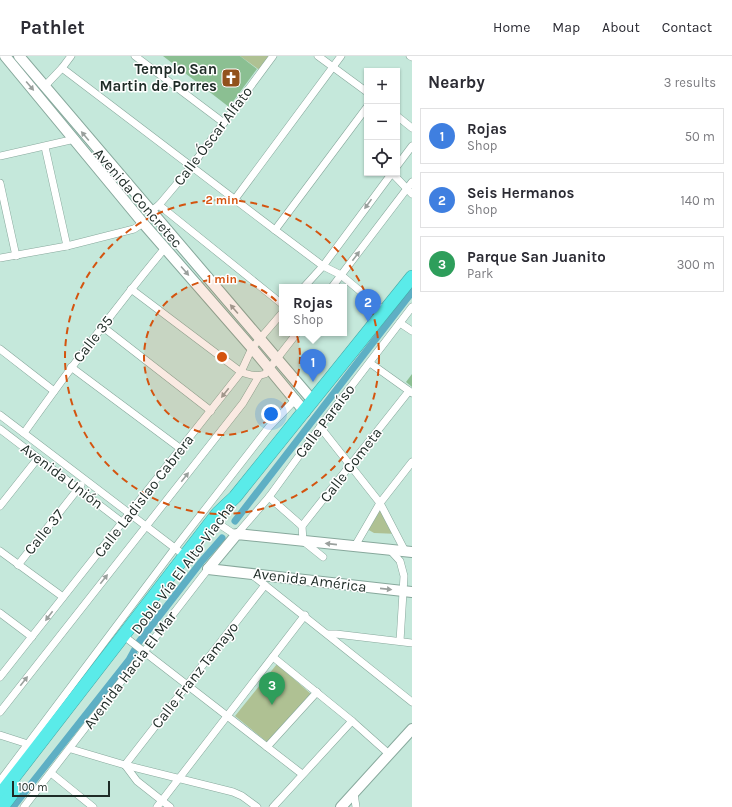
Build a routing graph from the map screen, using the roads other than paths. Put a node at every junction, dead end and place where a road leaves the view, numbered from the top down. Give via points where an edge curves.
1 (5, 56) edge
2 (19, 56) edge
3 (71, 56) edge
4 (136, 56) edge
5 (273, 56) edge
6 (318, 56) edge
7 (341, 56) edge
8 (62, 68) junction
9 (332, 68) junction
10 (44, 87) junction
11 (364, 90) edge
12 (364, 111) edge
13 (400, 118) edge
14 (224, 123) junction
15 (412, 128) edge
16 (75, 139) junction
17 (412, 146) edge
18 (45, 147) junction
19 (0, 156) edge
20 (400, 162) edge
21 (191, 167) junction
22 (390, 176) edge
23 (395, 176) edge
24 (412, 182) edge
25 (0, 183) edge
26 (409, 192) edge
27 (235, 199) junction
28 (159, 205) junction
29 (150, 212) junction
30 (143, 223) junction
31 (275, 230) junction
32 (67, 246) junction
33 (165, 248) junction
34 (16, 256) junction
35 (0, 258) edge
36 (323, 266) junction
37 (341, 275) junction
38 (412, 277) edge
39 (307, 284) edge
40 (334, 284) edge
41 (131, 289) junction
42 (279, 302) edge
43 (412, 307) edge
44 (385, 312) junction
45 (279, 316) edge
46 (400, 323) junction
47 (103, 327) junction
48 (412, 332) edge
49 (295, 336) edge
50 (260, 338) junction
51 (252, 348) junction
52 (0, 349) edge
53 (277, 360) junction
54 (370, 363) junction
55 (71, 367) junction
56 (270, 369) junction
57 (241, 372) junction
58 (258, 376) junction
59 (54, 391) junction
60 (411, 392) edge
61 (296, 399) junction
62 (309, 406) junction
63 (211, 411) junction
64 (0, 415) edge
65 (320, 427) junction
66 (0, 430) edge
67 (24, 433) junction
68 (181, 449) junction
69 (38, 458) junction
70 (412, 462) edge
71 (351, 466) junction
72 (86, 480) junction
73 (78, 489) junction
74 (235, 497) junction
75 (269, 497) junction
76 (380, 503) junction
77 (0, 506) edge
78 (131, 514) junction
79 (123, 523) junction
80 (146, 526) junction
81 (302, 526) junction
82 (228, 530) junction
83 (303, 541) junction
84 (355, 546) junction
85 (390, 550) junction
86 (0, 551) edge
87 (180, 551) junction
88 (409, 551) edge
89 (323, 557) dead end
90 (18, 565) junction
91 (208, 569) junction
92 (249, 572) junction
93 (265, 585) junction
94 (407, 591) edge
95 (63, 597) junction
96 (0, 613) edge
97 (304, 615) junction
98 (328, 634) junction
99 (32, 637) junction
100 (400, 641) junction
101 (131, 642) junction
102 (412, 643) edge
103 (142, 650) junction
104 (273, 658) junction
105 (0, 676) edge
106 (187, 686) junction
107 (317, 692) junction
108 (412, 702) edge
109 (0, 712) edge
110 (227, 716) junction
111 (352, 721) junction
112 (412, 729) edge
113 (0, 735) edge
114 (33, 745) junction
115 (267, 747) junction
116 (71, 749) junction
117 (389, 754) junction
118 (125, 765) junction
119 (51, 773) junction
120 (302, 774) junction
121 (178, 778) junction
122 (0, 781) edge
123 (354, 793) junction
124 (0, 795) edge
125 (162, 800) junction
126 (2, 807) edge
127 (24, 807) edge
128 (93, 807) edge
129 (156, 807) edge
130 (170, 807) edge
131 (257, 807) edge
132 (273, 807) edge
133 (341, 807) edge
134 (356, 807) edge

1 -> 16 street
2 - 10 street, Avenida Concretec
3 - 8 street
4 - 14 street
5 - 14 street, Calle Óscar Alfato
6 - 9 street
7 - 9 street
8 - 10 street
8 - 21 street
9 - 11 street
9 - 27 street
29 -> 10 street, Avenida Concretec
12 - 31 street
13 - 15 street
14 - 21 street, Calle Óscar Alfato
16 - 18 street
16 - 30 street
17 - 20 street
18 - 19 street
18 - 32 street
21 - 27 street
21 - 28 street, Calle Óscar Alfato
22 -> 36 street
23 - 26 street
24 - 26 street
25 - 34 street
37 -> 26 street
27 - 31 street
28 - 29 street, Calle Óscar Alfato
28 - 42 street
50 -> 29 street, Avenida Concretec
30 - 32 street via 134,230
30 - 33 street
31 - 36 street
32 - 34 street
33 - 41 street, Calle 35
33 -> 51 street
34 - 35 street
36 - 37 street
36 - 39 street
37 - 40 street
37 - 44 street
38 - 44 highway
41 - 47 street, Calle 35
41 - 57 street
43 - 46 street, Calle Paraíso
44 - 62 highway
45 - 50 street, Calle Ladislao Cabrera
46 - 48 street
46 - 54 street, Calle Paraíso
47 - 55 street, Calle 35
47 - 63 street
49 - 53 street
50 - 51 street, Calle Ladislao Cabrera
50 - 53 street, Avenida Concretec
51 - 56 street
51 - 57 street, Calle Ladislao Cabrera
52 - 59 street
53 - 56 street
53 - 62 street, Avenida Concretec
54 - 60 street
54 - 65 street, Calle Paraíso
55 - 59 street, Calle 35
55 - 68 street
56 - 58 street
56 - 61 street
57 - 58 street
57 -> 63 street, Calle Ladislao Cabrera
80 -> 58 street via 243,403
59 - 67 street, Calle 35
60 - 71 street, Calle Cometa
61 - 62 street
61 - 87 street via 269,427
62 - 74 highway
63 - 68 street, Calle Ladislao Cabrera
64 - 67 street
65 - 71 street
65 - 75 street, Calle Paraíso
66 - 69 street, Avenida Unión
67 - 72 street
68 - 78 street, Calle Ladislao Cabrera
69 - 73 street, Avenida Unión
69 - 77 street
70 - 76 street
71 - 76 street
71 - 81 street, Calle Cometa
72 - 73 street, Calle 37
72 - 78 street
73 - 79 street, Avenida Unión
73 - 90 street, Calle 37
74 - 82 highway, Doble Vía El Alto-Viacha
74 - 87 highway, Doble Vía El Alto-Viacha
75 - 81 street
75 - 82 street, Calle Paraíso
76 - 84 street
76 - 88 street
78 - 79 street, Calle Ladislao Cabrera
78 - 80 street
79 - 95 street, Calle Ladislao Cabrera
80 - 87 street
109 -> 80 street
81 - 83 street
82 - 83 street
82 - 91 street, Avenida Hacia El Mar
82 - 101 highway, Doble Vía El Alto-Viacha
84 -> 83 street
83 - 89 street
84 - 85 street
85 - 88 street
85 - 94 street via 400,561
86 - 90 street
87 - 114 highway, Doble Vía El Alto-Viacha
90 - 95 street
91 - 92 street, Avenida América
91 - 103 street, Avenida Hacia El Mar
92 - 93 street
92 -> 94 street, Avenida América via 280,578
93 - 97 street
93 - 106 street, Calle Franz Tamayo
94 - 100 street
95 -> 99 street, Calle Ladislao Cabrera
96 - 99 street
97 - 98 street
97 - 104 street
98 - 100 street
98 - 108 street
99 - 105 street, Calle Ladislao Cabrera
100 - 102 street
101 - 103 street
101 - 126 highway, Doble Vía El Alto-Viacha
103 - 106 street
103 - 116 street, Avenida Hacia El Mar
104 - 107 street
104 - 110 street
106 - 110 street
106 - 118 street, Calle Franz Tamayo
107 - 111 street
107 - 115 street
110 - 115 street
110 - 121 street
111 - 117 street
111 - 120 street
112 - 117 street
113 - 114 street
114 - 122 street
114 - 124 highway, Doble Vía El Alto-Viacha
115 - 120 street
116 - 118 street
116 - 119 street, Avenida Hacia El Mar
117 - 123 street
118 - 121 street
118 - 125 street via 137,781
119 - 127 street, Avenida Hacia El Mar
119 - 128 street
120 - 132 street
121 - 125 street
121 - 131 street via 233,792
123 - 133 street
123 - 134 street
125 - 129 street
125 - 130 street

